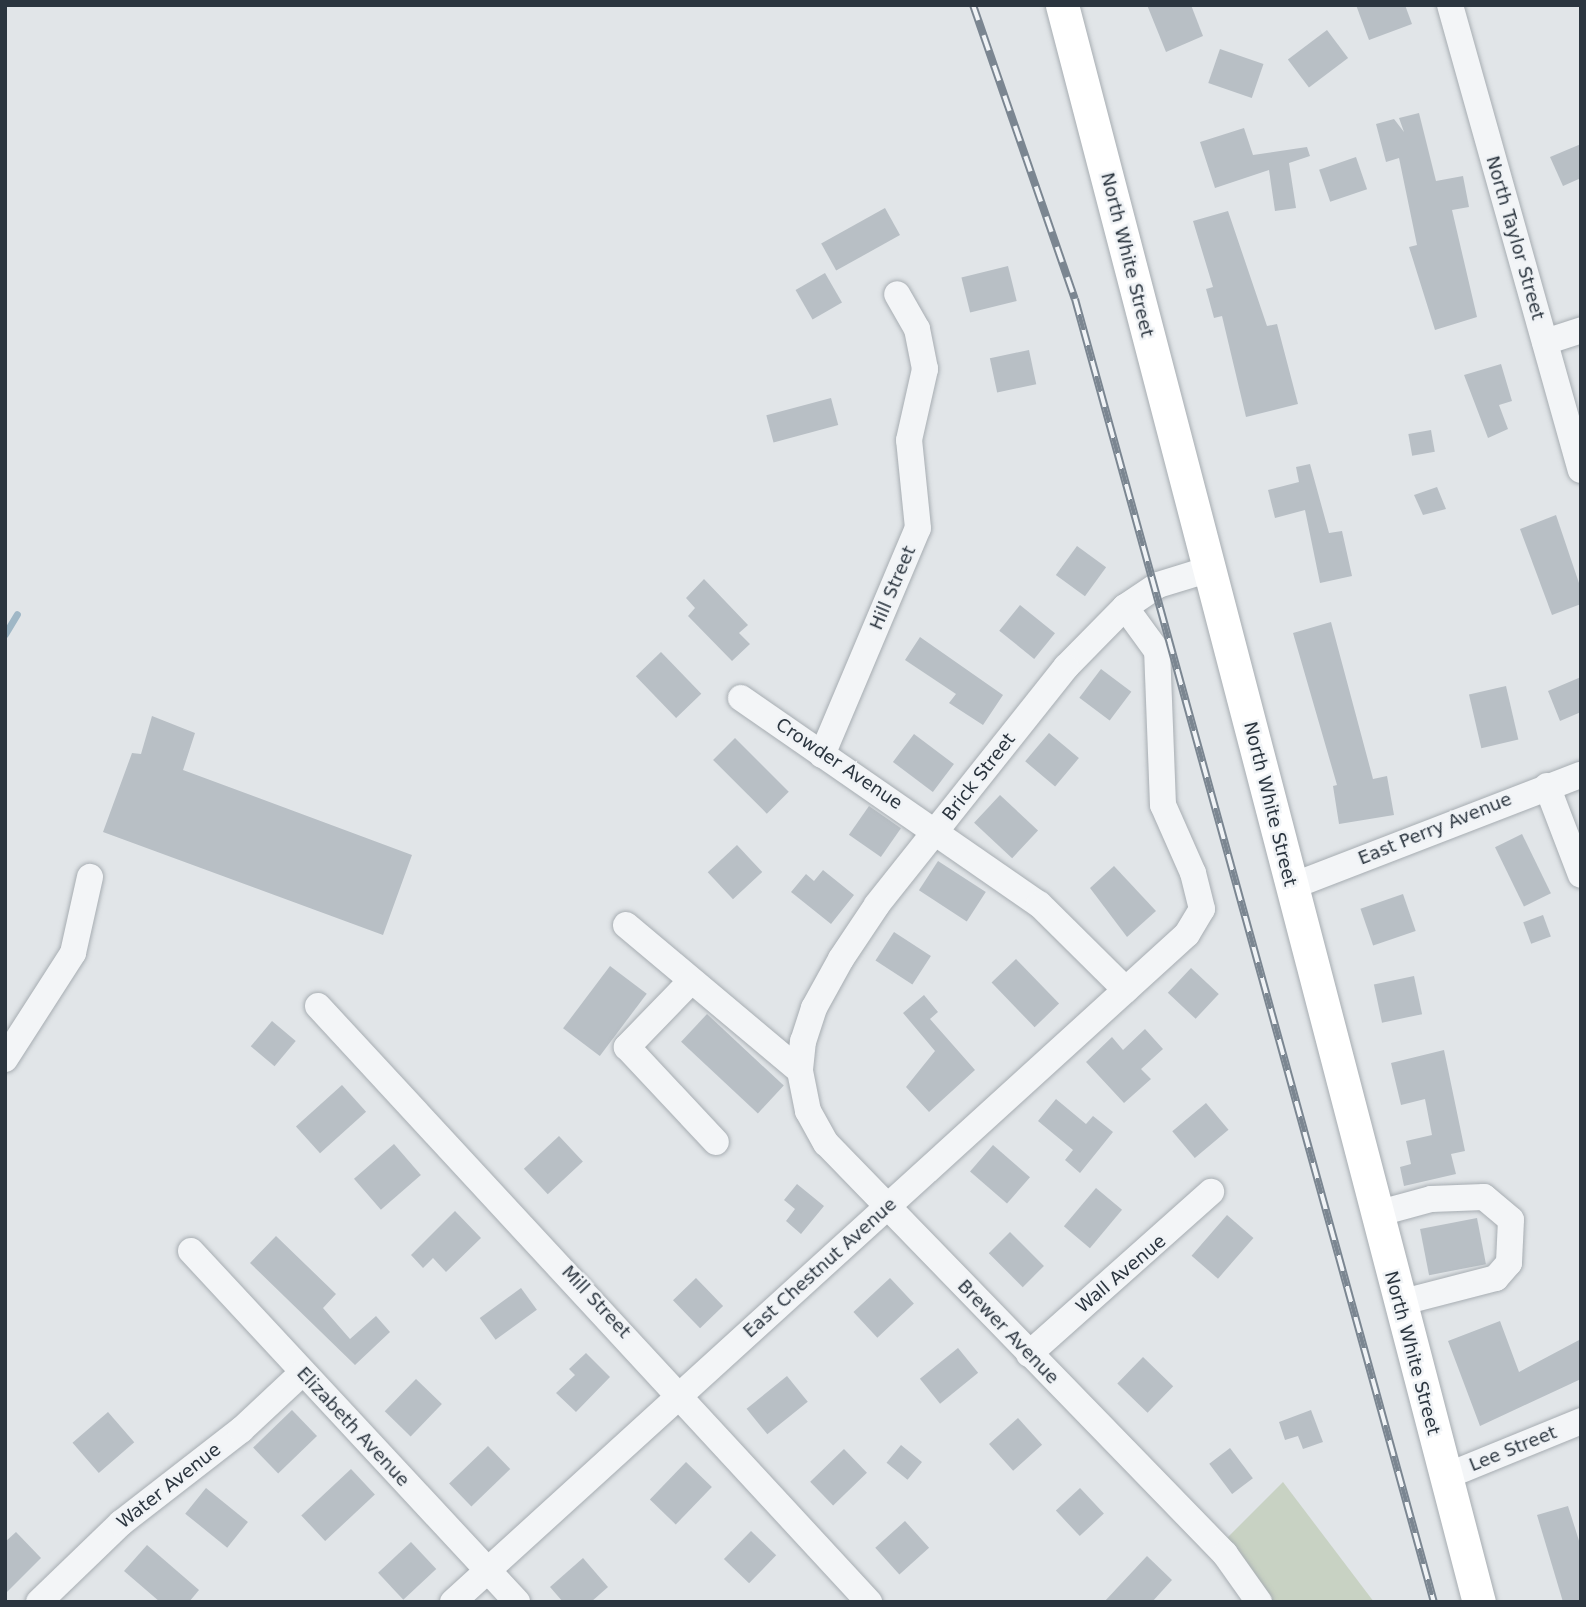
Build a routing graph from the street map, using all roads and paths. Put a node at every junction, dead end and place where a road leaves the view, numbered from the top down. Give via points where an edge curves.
1 (1062, 5) edge
2 (1450, 5) edge
3 (897, 295) dead end
4 (1581, 330) edge
5 (1545, 342) junction
6 (1581, 470) edge
7 (1210, 569) junction
8 (1125, 607) junction
9 (741, 698) dead end
10 (822, 755) junction
11 (1581, 775) edge
12 (1546, 786) junction
13 (938, 830) junction
14 (1581, 875) edge
15 (90, 877) dead end
16 (1290, 887) junction
17 (626, 925) dead end
18 (690, 982) junction
19 (1126, 990) junction
20 (318, 1006) dead end
21 (803, 1041) joint
22 (5, 1059) edge
23 (800, 1071) junction
24 (716, 1142) dead end
25 (1211, 1192) dead end
26 (887, 1207) junction
27 (1376, 1214) junction
28 (191, 1251) dead end
29 (1399, 1303) junction
30 (1029, 1354) junction
31 (302, 1373) junction
32 (680, 1396) junction
33 (1581, 1421) edge
34 (1444, 1477) junction
35 (488, 1570) junction
36 (39, 1602) edge
37 (453, 1602) edge
38 (517, 1602) edge
39 (869, 1602) edge
40 (1259, 1602) edge
41 (1479, 1602) edge

1 - 7 main road, North White Street
2 - 5 street, North Taylor Street
3 - 10 street, Hill Street via 917,329 925,369 909,440 918,528
4 - 5 street
5 - 6 street, North Taylor Street
7 - 8 street, Brick Street via 1158,585
7 - 16 main road, North White Street
8 - 13 street, Brick Street via 1066,667
8 - 19 street, East Chestnut Avenue via 1157,651 1163,805 1193,873 1202,909 1186,934
9 - 10 street, Crowder Avenue
10 - 13 street, Crowder Avenue
11 - 12 street, East Perry Avenue
12 - 14 street
12 - 16 street, East Perry Avenue
13 - 19 street, Crowder Avenue via 1038,904
13 - 21 street, Brick Street via 841,960
15 - 22 street via 73,953
16 - 27 main road, North White Street
17 - 18 street
18 - 23 street
18 - 24 street via 627,1046
19 - 26 street, East Chestnut Avenue
20 - 32 street, Mill Street
21 - 23 street, Brewer Avenue
23 - 26 street, Brewer Avenue via 808,1111 826,1143
25 - 30 street, Wall Avenue
26 - 30 street, Brewer Avenue
26 - 32 street, East Chestnut Avenue
27 - 29 main road, North White Street
27 - 29 street via 1431,1199 1485,1197 1511,1220 1509,1263 1496,1278
28 - 31 street, Elizabeth Avenue
29 - 34 main road, North White Street
30 - 40 street, Brewer Avenue via 1224,1554
31 - 35 street, Elizabeth Avenue
31 - 36 street, Water Avenue via 241,1430 121,1523
32 - 35 street, East Chestnut Avenue
32 - 39 street, Mill Street
33 - 34 street, Lee Street
34 - 41 main road, North White Street
35 - 37 street, East Chestnut Avenue
35 - 38 street, Elizabeth Avenue

